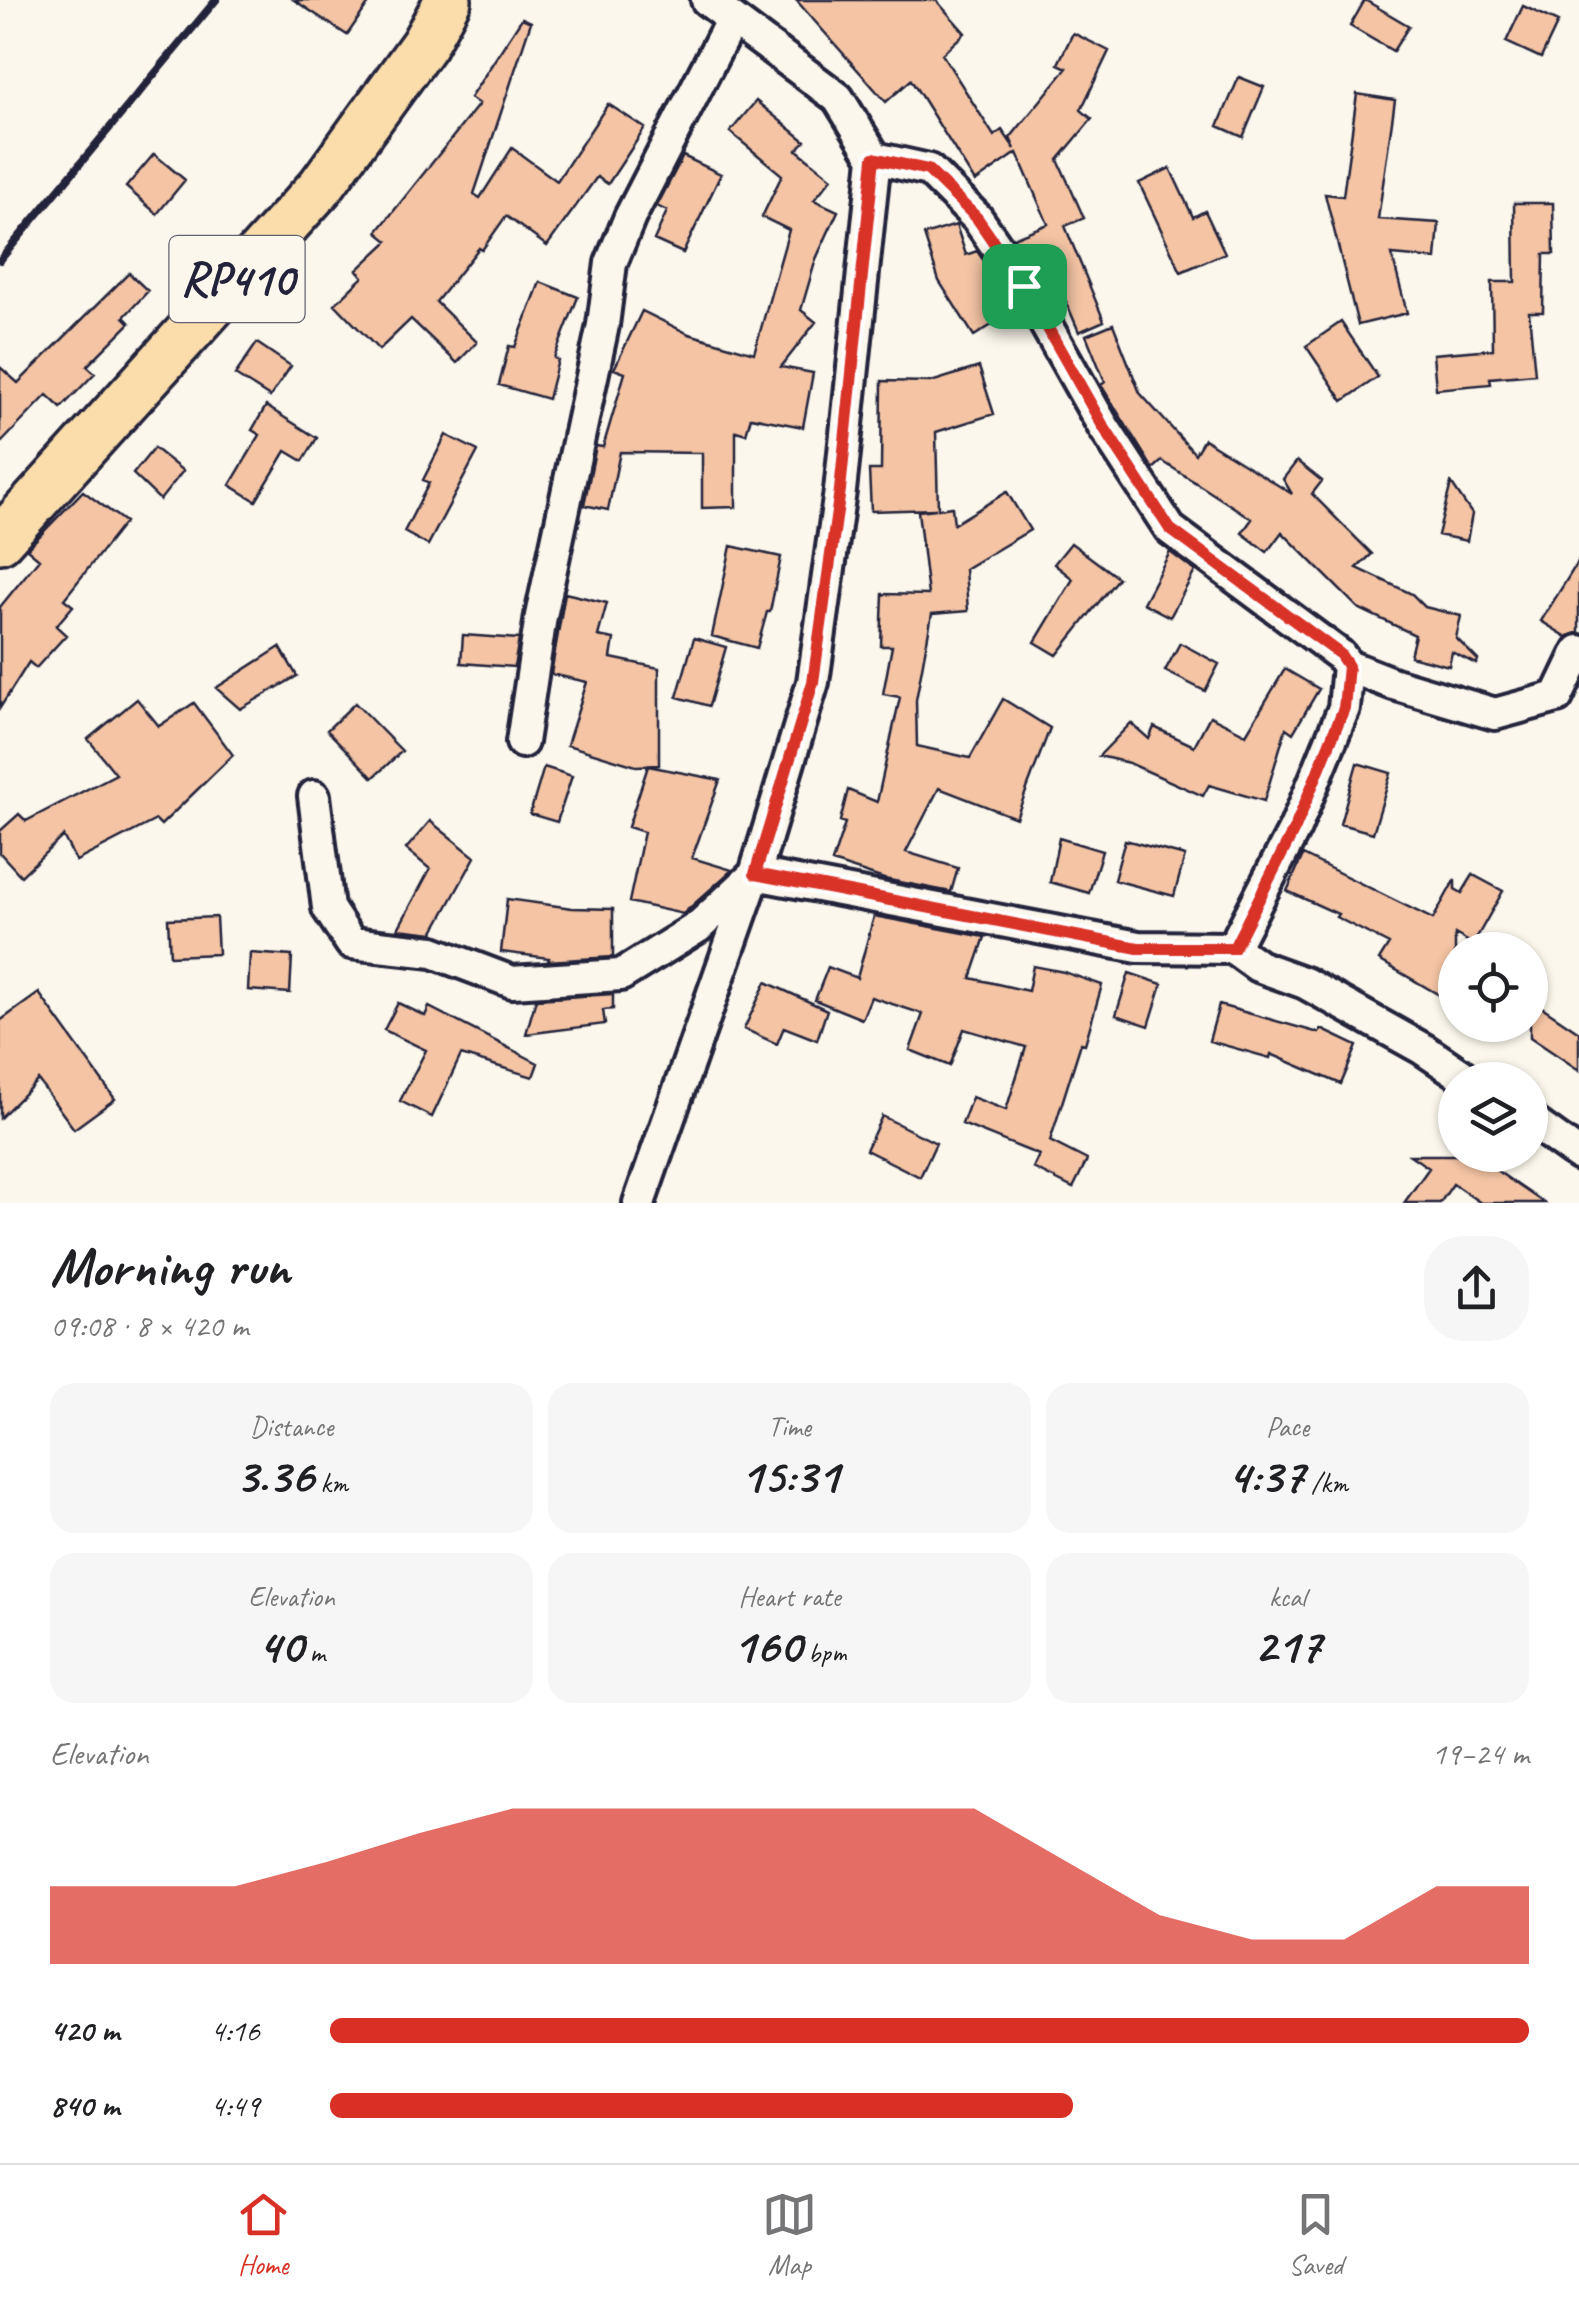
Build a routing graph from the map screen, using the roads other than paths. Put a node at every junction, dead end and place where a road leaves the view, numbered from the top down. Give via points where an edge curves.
1 (448, 0) edge
2 (707, 0) edge
3 (732, 19) junction
4 (874, 158) junction
5 (0, 540) edge
6 (1579, 651) edge
7 (1348, 666) junction
8 (522, 742) dead end
9 (314, 796) dead end
10 (755, 874) junction
11 (1234, 948) junction
12 (1442, 1062) edge
13 (1548, 1132) edge
14 (1579, 1154) edge
15 (639, 1203) edge

1 - 5 main road, RP410 via 321,186
2 - 3 street
3 - 4 street via 838,98
3 - 8 street via 611,263
4 - 7 street via 928,170 977,218 1170,529
4 - 10 street via 813,682
6 - 7 street via 1556,697 1495,714
7 - 11 street via 1344,708 1295,828
9 - 10 street via 328,908 351,943 434,952 512,982 620,975 698,928
10 - 11 street via 1138,948
10 - 15 street
11 - 12 street
13 - 14 street

